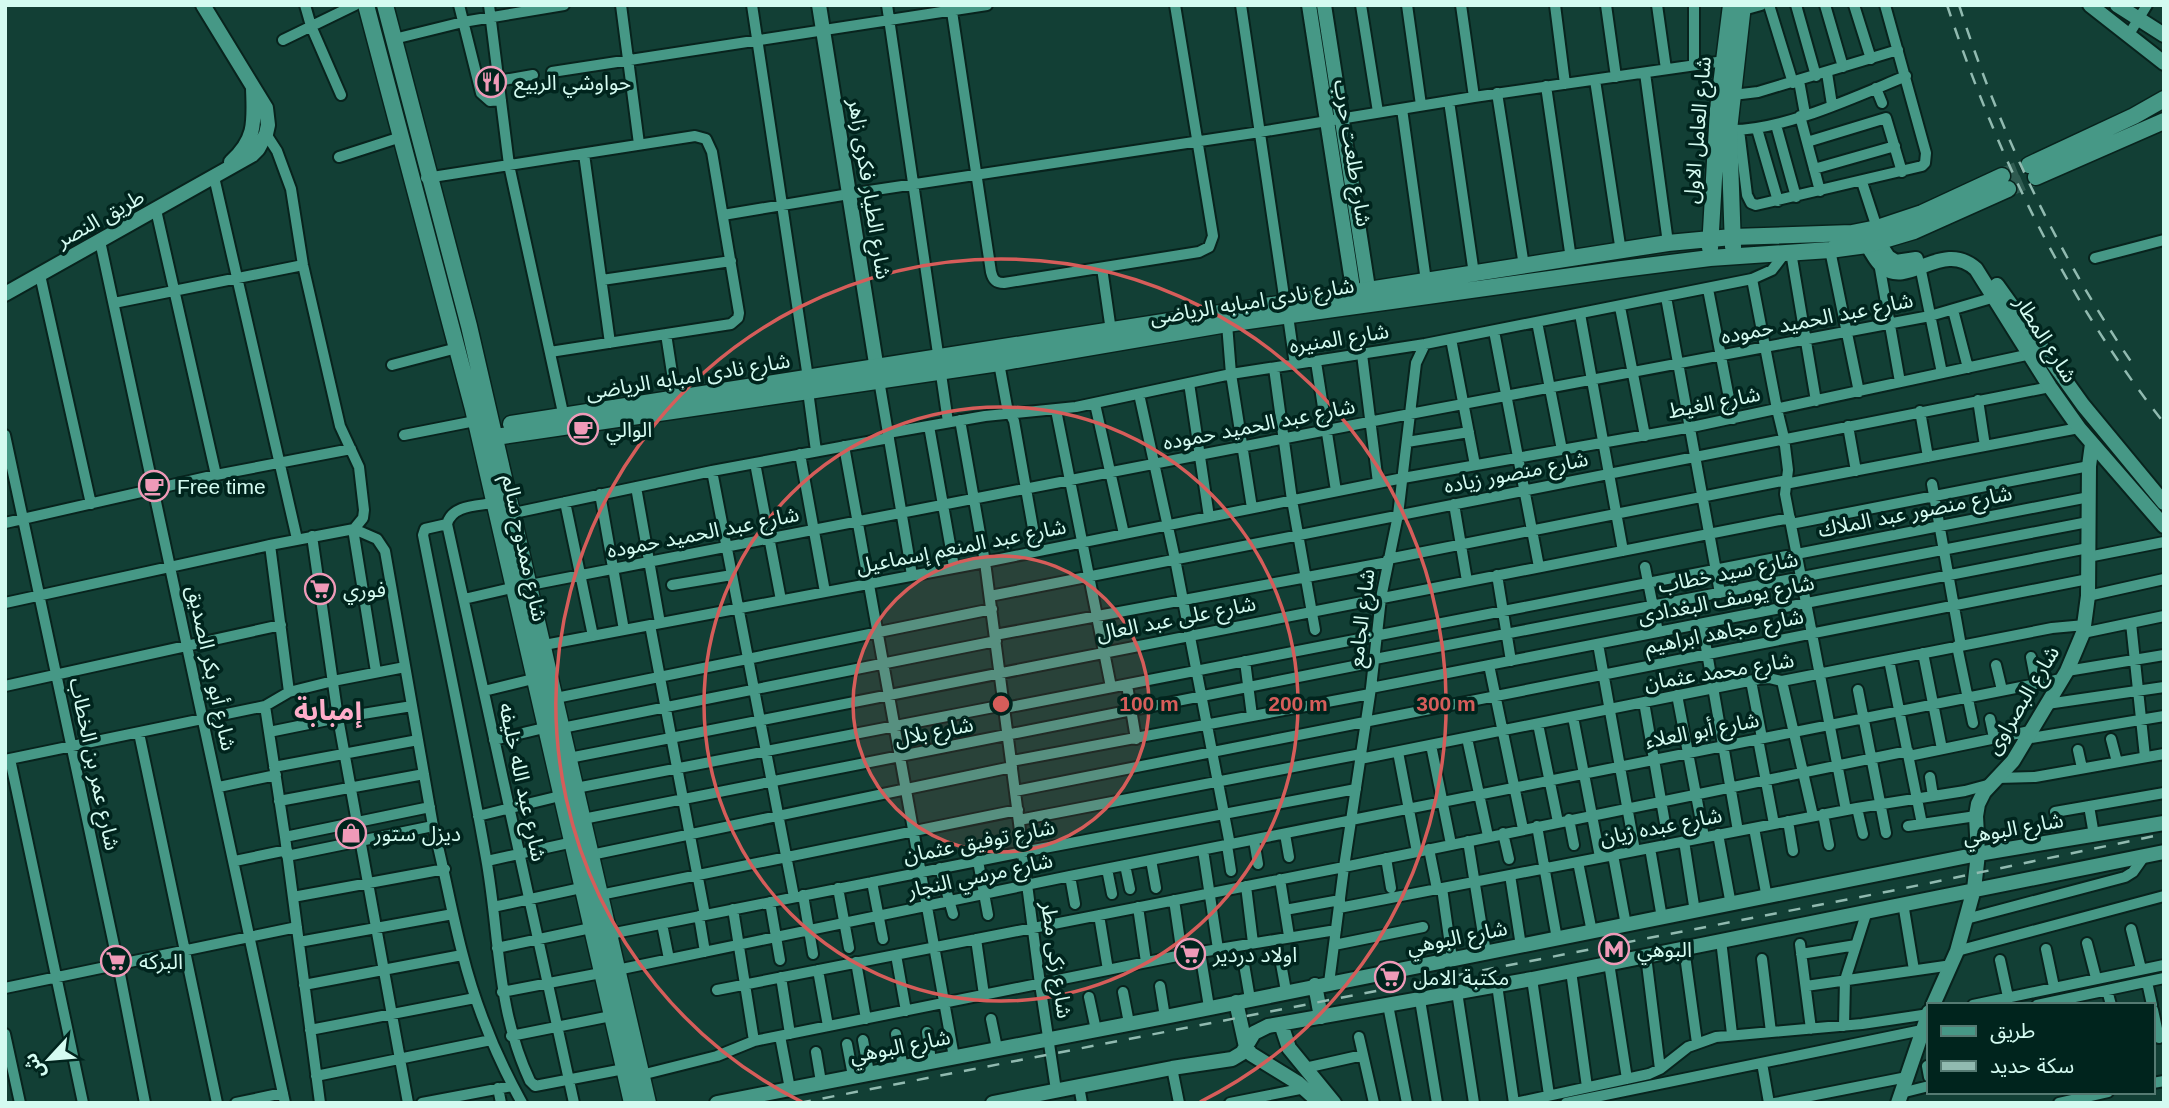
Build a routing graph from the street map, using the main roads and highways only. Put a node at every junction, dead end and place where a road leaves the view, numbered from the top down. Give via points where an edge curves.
1 (366, 5) edge
2 (385, 5) edge
3 (1739, 7) edge
4 (2164, 99) edge
5 (2164, 121) edge
6 (2005, 183) tunnel mouth
7 (1732, 237) junction
8 (1874, 238) junction
9 (1710, 239) junction
10 (1733, 256) junction
11 (1710, 258) junction
12 (1362, 298) junction
13 (1286, 309) junction
14 (469, 326) junction
15 (452, 330) junction
16 (940, 365) junction
17 (808, 385) junction
18 (565, 422) junction
19 (495, 432) junction
20 (609, 971) junction
21 (632, 1102) edge
22 (648, 1103) edge

1 - 15 main road, شارع ممدوح سالم
2 - 14 main road, شارع ممدوح سالم
3 - 7 main road, شارع العامل الاول
3 - 9 main road, شارع العامل الاول via 1724,61
4 - 5 main road via 2032,171
6 - 8 main road, شارع نادى امبابه الرياضى via 1914,231
7 - 8 main road, شارع نادى امبابه الرياضى via 1827,234
7 - 9 main road, شارع نادى امبابه الرياضى
7 - 10 main road, شارع العامل الاول
8 - 10 main road, شارع نادى امبابه الرياضى via 1830,250
9 - 11 main road, شارع العامل الاول
9 - 12 main road, شارع نادى امبابه الرياضى via 1426,281
10 - 11 main road, شارع نادى امبابه الرياضى
11 - 12 main road, شارع نادى امبابه الرياضى
12 - 13 main road, شارع نادى امبابه الرياضى
13 - 16 main road, شارع نادى امبابه الرياضى via 1111,331
13 - 16 main road, شارع نادى امبابه الرياضى via 1227,324 999,363
14 - 15 main road
14 - 19 main road, شارع ممدوح سالم
15 - 20 main road, شارع ممدوح سالم via 581,888
16 - 17 main road, شارع نادى امبابه الرياضى
17 - 18 main road, شارع نادى امبابه الرياضى
17 - 18 main road, شارع نادى امبابه الرياضى via 676,398
18 - 19 main road, شارع نادى امبابه الرياضى
19 - 20 main road, شارع ممدوح سالم via 610,934
20 - 21 main road, شارع ممدوح سالم via 611,1016
20 - 22 main road, شارع ممدوح سالم

